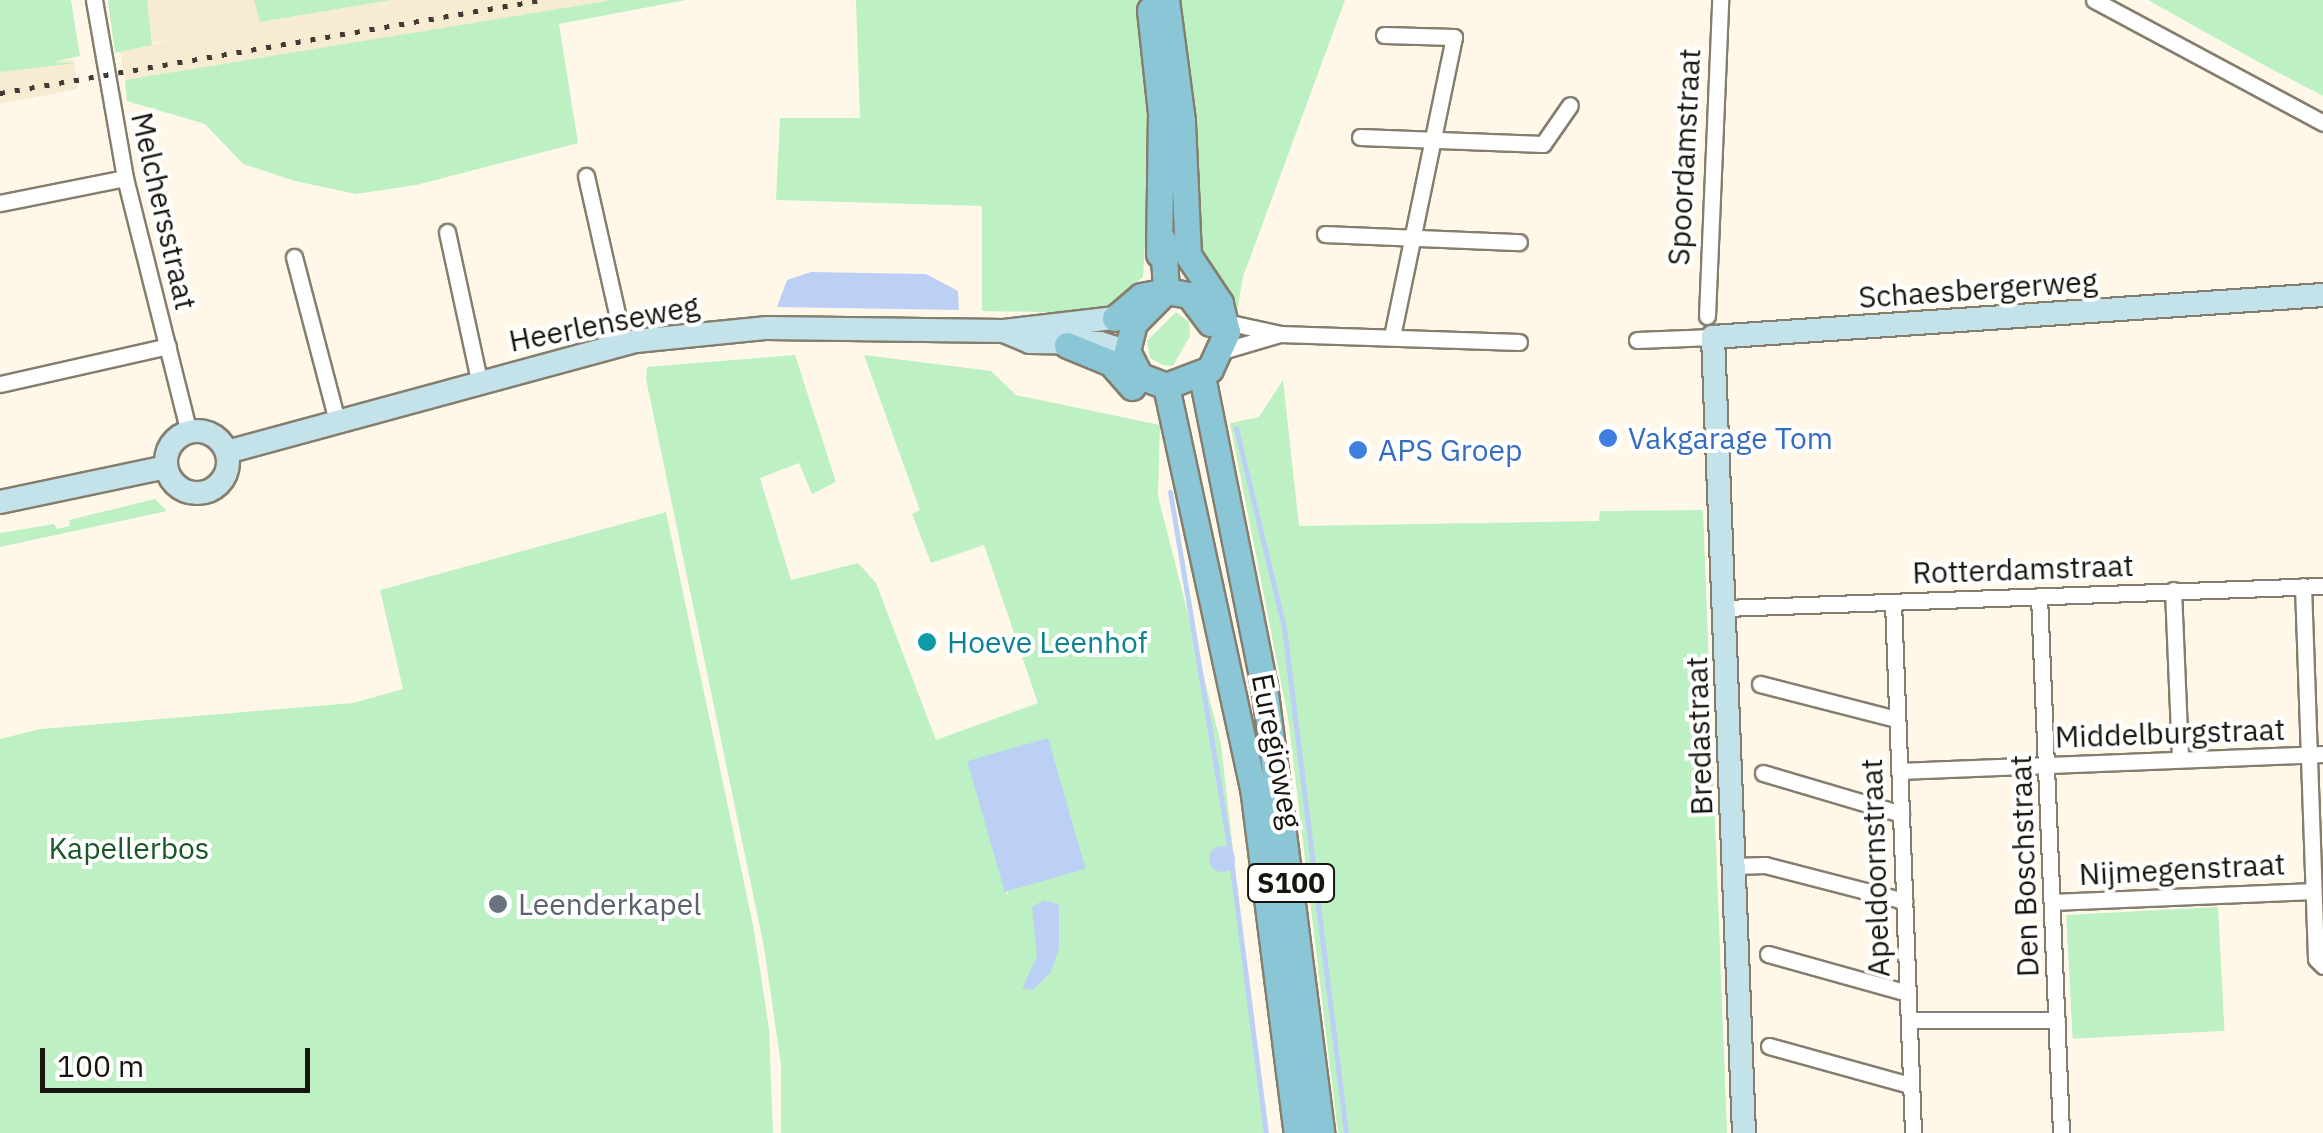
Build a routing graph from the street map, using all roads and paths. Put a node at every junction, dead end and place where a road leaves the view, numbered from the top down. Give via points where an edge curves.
1 (94, 0) edge
2 (1149, 0) edge
3 (1166, 0) edge
4 (1720, 0) edge
5 (2094, 0) edge
6 (1384, 35) dead end
7 (1570, 105) dead end
8 (2323, 123) edge
9 (1360, 138) dead end
10 (1434, 141) junction
11 (586, 176) dead end
12 (125, 178) junction
13 (0, 203) edge
14 (448, 232) dead end
15 (1325, 234) dead end
16 (1412, 239) junction
17 (1519, 242) dead end
18 (294, 258) dead end
19 (1159, 291) junction
20 (2323, 296) edge
21 (1115, 318) joint
22 (1218, 322) junction
23 (1710, 326) junction
24 (1004, 331) junction
25 (1280, 334) junction
26 (1392, 337) junction
27 (1637, 340) dead end
28 (1518, 342) dead end
29 (624, 344) junction
30 (1067, 345) junction
31 (168, 346) junction
32 (1127, 351) junction
33 (1222, 352) junction
34 (479, 380) junction
35 (1186, 382) junction
36 (0, 384) edge
37 (336, 417) junction
38 (189, 432) junction
39 (227, 452) junction
40 (1180, 453) junction
41 (166, 467) junction
42 (0, 502) edge
43 (2303, 586) junction
44 (2323, 586) edge
45 (2172, 590) junction
46 (2040, 596) junction
47 (1893, 602) junction
48 (1725, 608) junction
49 (1760, 684) dead end
50 (1896, 718) junction
51 (2316, 754) edge
52 (2180, 759) junction
53 (2048, 766) junction
54 (1900, 772) junction
55 (1763, 773) dead end
56 (1901, 814) junction
57 (1734, 866) junction
58 (2313, 891) junction
59 (1904, 902) junction
60 (2053, 902) junction
61 (1768, 954) dead end
62 (2323, 966) edge
63 (1908, 993) junction
64 (1909, 1020) junction
65 (2057, 1020) junction
66 (1769, 1046) dead end
67 (1910, 1085) junction
68 (1297, 1133) edge
69 (1320, 1133) edge
70 (1744, 1133) edge
71 (1912, 1133) edge
72 (2061, 1133) edge

1 - 12 street, Melchersstraat
2 - 19 main road via 1161,112
3 - 22 main road via 1182,121 1188,255 1211,292
4 - 23 street, Spoordamstraat
5 - 8 street
6 - 10 street via 1454,38
7 - 10 street via 1543,144
9 - 10 street
10 - 16 street
11 - 29 street
12 - 13 street
12 - 31 street, Melchersstraat
14 - 34 street
15 - 16 street
16 - 17 street
16 - 26 street
18 - 37 street
19 - 21 main road
19 - 22 main road via 1189,295
19 - 32 main road via 1134,323
20 - 23 main road, Schaesbergerweg
21 - 24 main road, Heerlenseweg
22 - 25 street
22 - 33 main road
22 - 35 main road
23 - 27 street, Schaesbergerweg
23 - 48 main road, Bredastraat
24 - 29 main road, Heerlenseweg via 767,328
24 - 30 main road, Heerlenseweg
25 - 26 street
25 - 33 street
26 - 28 street
29 - 34 main road, Heerlenseweg
30 - 32 main road, Heerlenseweg via 1100,343
30 - 40 main road via 1103,358 1152,400
31 - 36 street
31 - 38 street, Melchersstraat
32 - 35 main road via 1140,376
33 - 35 main road
34 - 37 main road, Heerlenseweg
35 - 40 main road, Euregioweg / S100
35 - 69 main road, Euregioweg / S100 via 1211,442 1264,685
37 - 39 main road, Heerlenseweg
38 - 39 main road via 208,432
38 - 41 main road via 171,445
39 - 41 main road via 226,477 206,493 180,489
40 - 68 main road, Euregioweg / S100 via 1255,802
41 - 42 main road
43 - 44 street, Rotterdamstraat
43 - 45 street, Rotterdamstraat
43 - 51 street
45 - 46 street, Rotterdamstraat
45 - 52 street
46 - 47 street, Rotterdamstraat
46 - 53 street, Den Boschstraat
47 - 48 street, Rotterdamstraat
47 - 50 street, Apeldoornstraat
48 - 57 main road, Bredastraat
49 - 50 street
50 - 54 street, Apeldoornstraat
51 - 52 street, Middelburgstraat
51 - 58 street
52 - 53 street, Middelburgstraat
53 - 54 street, Middelburgstraat
53 - 60 street, Den Boschstraat
54 - 56 street, Apeldoornstraat
55 - 56 street
56 - 59 street, Apeldoornstraat
57 - 59 street via 1765,865
57 - 70 main road, Bredastraat
58 - 60 street, Nijmegenstraat
58 - 62 street via 2316,962
59 - 63 street, Apeldoornstraat
60 - 65 street, Den Boschstraat
61 - 63 street
63 - 64 street, Apeldoornstraat
64 - 65 street
64 - 67 street, Apeldoornstraat
65 - 72 street, Den Boschstraat
66 - 67 street
67 - 71 street, Apeldoornstraat

